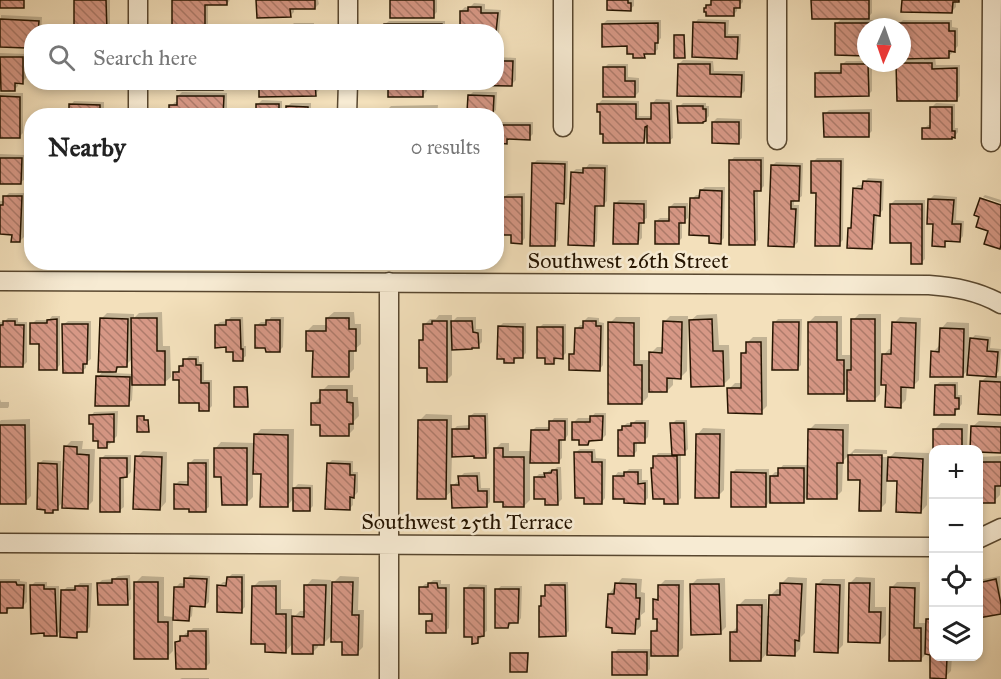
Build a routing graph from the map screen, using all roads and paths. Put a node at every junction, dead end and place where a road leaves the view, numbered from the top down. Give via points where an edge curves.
1 (138, 0) edge
2 (348, 0) edge
3 (563, 0) edge
4 (777, 0) edge
5 (992, 0) edge
6 (138, 24) edge
7 (348, 24) edge
8 (138, 90) edge
9 (348, 90) edge
10 (138, 108) edge
11 (347, 108) edge
12 (562, 127) dead end
13 (777, 140) dead end
14 (991, 142) dead end
15 (0, 281) edge
16 (389, 282) junction
17 (1001, 303) edge
18 (1001, 528) edge
19 (983, 537) edge
20 (0, 543) edge
21 (389, 545) junction
22 (929, 547) edge
23 (389, 679) edge

1 - 6 street
2 - 7 street
3 - 12 street
4 - 13 street
5 - 14 street
8 - 10 street
9 - 11 street
15 - 16 street, Southwest 26th Street
16 - 17 street, Southwest 26th Street via 929,285 972,291
16 - 21 street
18 - 19 street
20 - 21 street, Southwest 25th Terrace
21 - 22 street, Southwest 25th Terrace
21 - 23 street

